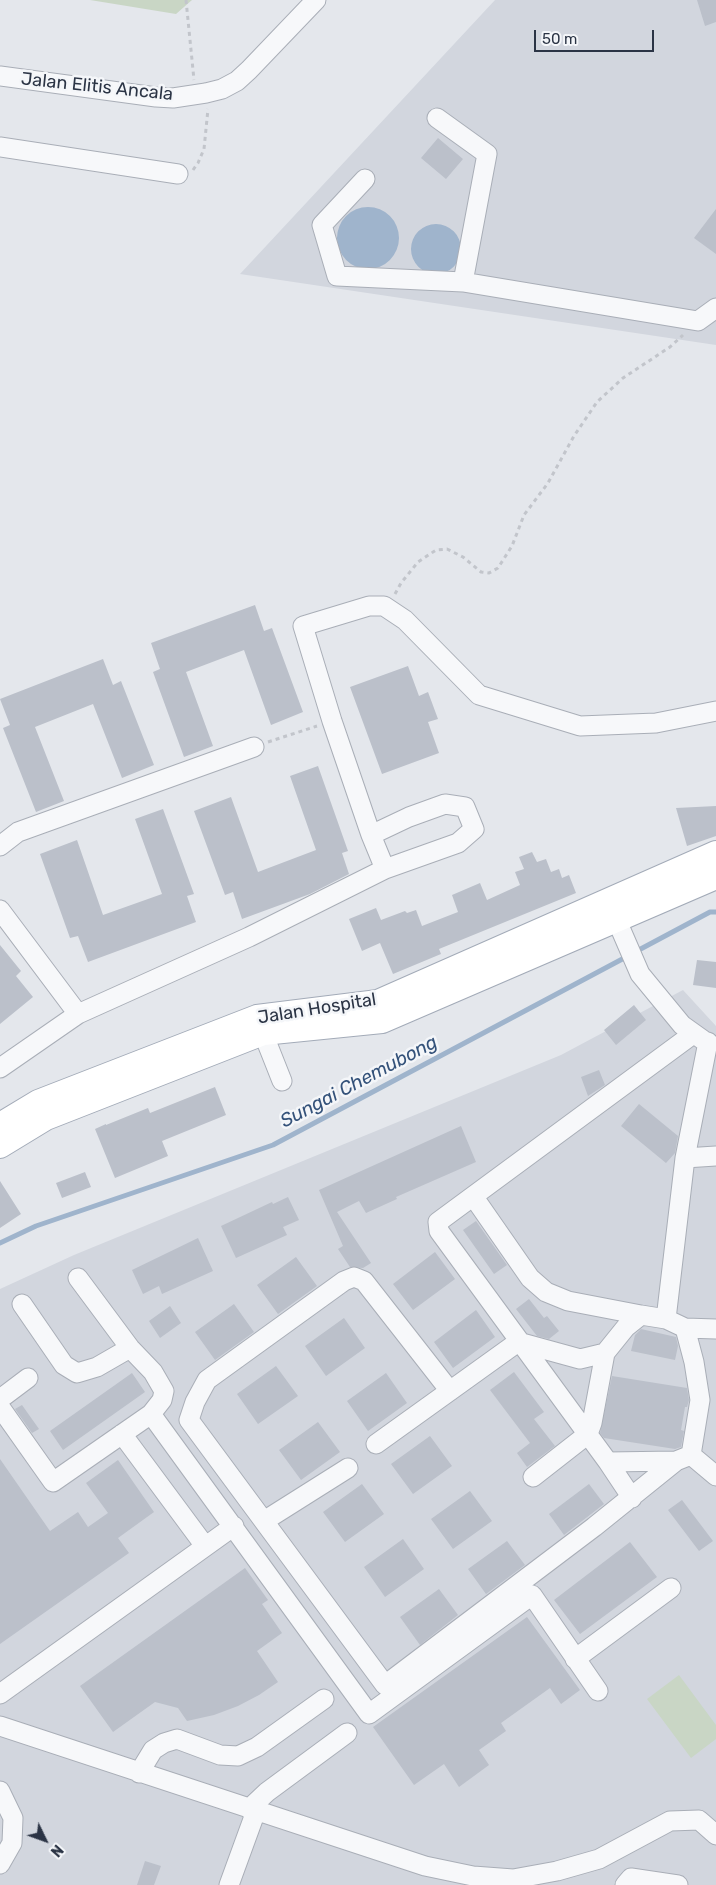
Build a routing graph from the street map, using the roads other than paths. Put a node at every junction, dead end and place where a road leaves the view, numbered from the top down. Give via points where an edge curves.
1 (316, 0) edge
2 (0, 76) edge
3 (437, 118) dead end
4 (0, 148) edge
5 (178, 174) road end
6 (365, 179) dead end
7 (463, 282) junction
8 (716, 308) edge
9 (716, 711) edge
10 (254, 747) road end
11 (371, 835) junction
12 (0, 846) edge
13 (716, 853) edge
14 (385, 869) junction
15 (716, 877) edge
16 (0, 910) edge
17 (616, 918) junction
18 (78, 1014) junction
19 (260, 1025) junction
20 (706, 1040) edge
21 (0, 1068) edge
22 (282, 1081) dead end
23 (0, 1125) edge
24 (0, 1146) edge
25 (716, 1156) edge
26 (685, 1158) junction
27 (474, 1196) junction
28 (78, 1278) dead end
29 (22, 1304) dead end
30 (641, 1314) junction
31 (666, 1319) junction
32 (685, 1328) junction
33 (716, 1329) edge
34 (518, 1342) junction
35 (130, 1348) junction
36 (605, 1353) junction
37 (28, 1378) dead end
38 (450, 1391) junction
39 (0, 1399) edge
40 (0, 1407) edge
41 (151, 1414) junction
42 (122, 1434) junction
43 (588, 1434) junction
44 (376, 1444) dead end
45 (683, 1458) junction
46 (608, 1462) junction
47 (348, 1468) dead end
48 (534, 1476) dead end
49 (716, 1476) edge
50 (632, 1498) junction
51 (264, 1521) junction
52 (234, 1526) junction
53 (205, 1546) junction
54 (671, 1588) dead end
55 (575, 1659) junction
56 (598, 1691) dead end
57 (0, 1694) edge
58 (324, 1699) dead end
59 (0, 1726) edge
60 (347, 1733) dead end
61 (139, 1773) junction
62 (0, 1791) edge
63 (252, 1810) junction
64 (716, 1835) edge
65 (0, 1864) edge
66 (229, 1885) edge
67 (625, 1885) edge
68 (678, 1885) edge

1 - 2 street, Jalan Elitis Ancala via 249,70 222,89 156,98
3 - 7 street via 487,154
4 - 5 street
6 - 7 street via 322,225 337,276
7 - 8 street via 698,321
9 - 11 street via 656,723 580,726 479,696 405,620 384,606 369,606 303,626
10 - 12 street via 18,832
11 - 14 street
11 - 14 street via 445,804 465,807 474,829 458,843
13 - 17 main road, Jalan Hospital
14 - 18 street via 249,936
15 - 17 main road, Jalan Hospital
16 - 18 street
17 - 19 main road, Jalan Hospital via 378,1002
17 - 20 street via 640,974 682,1025
18 - 21 street
19 - 22 street
19 - 23 main road, Jalan Hospital via 38,1102
19 - 24 main road, Jalan Hospital via 46,1118
20 - 26 street
20 - 27 street
25 - 26 street
26 - 31 street
27 - 30 street via 530,1278 546,1292 568,1302
27 - 34 street via 438,1222 438,1230
28 - 35 street
29 - 35 street via 64,1365 77,1373 97,1367
30 - 31 street
30 - 36 street
31 - 32 street
32 - 33 street
32 - 45 street via 700,1400
34 - 36 street via 580,1358
34 - 38 street
34 - 43 street
35 - 41 street via 153,1372 164,1391 162,1400
36 - 43 street
37 - 39 street
38 - 44 street
38 - 51 street via 364,1281 354,1277 344,1281 207,1380 195,1402 189,1420
40 - 42 street via 53,1482
41 - 42 street
41 - 52 street
42 - 53 street
43 - 46 street
43 - 48 street
45 - 46 street
45 - 49 street
45 - 50 street
46 - 50 street
47 - 51 street
50 - 51 street via 385,1686
52 - 53 street
52 - 55 street via 369,1714 532,1595
53 - 57 street
54 - 55 street
55 - 56 street
58 - 61 street via 258,1747 238,1756 220,1755 177,1739 153,1750
59 - 61 street
60 - 63 street via 267,1792
61 - 63 street
62 - 65 street via 13,1818 12,1843
63 - 64 street via 426,1866 473,1876 513,1879 599,1859 670,1821 699,1820
63 - 66 street
67 - 68 street via 632,1878

